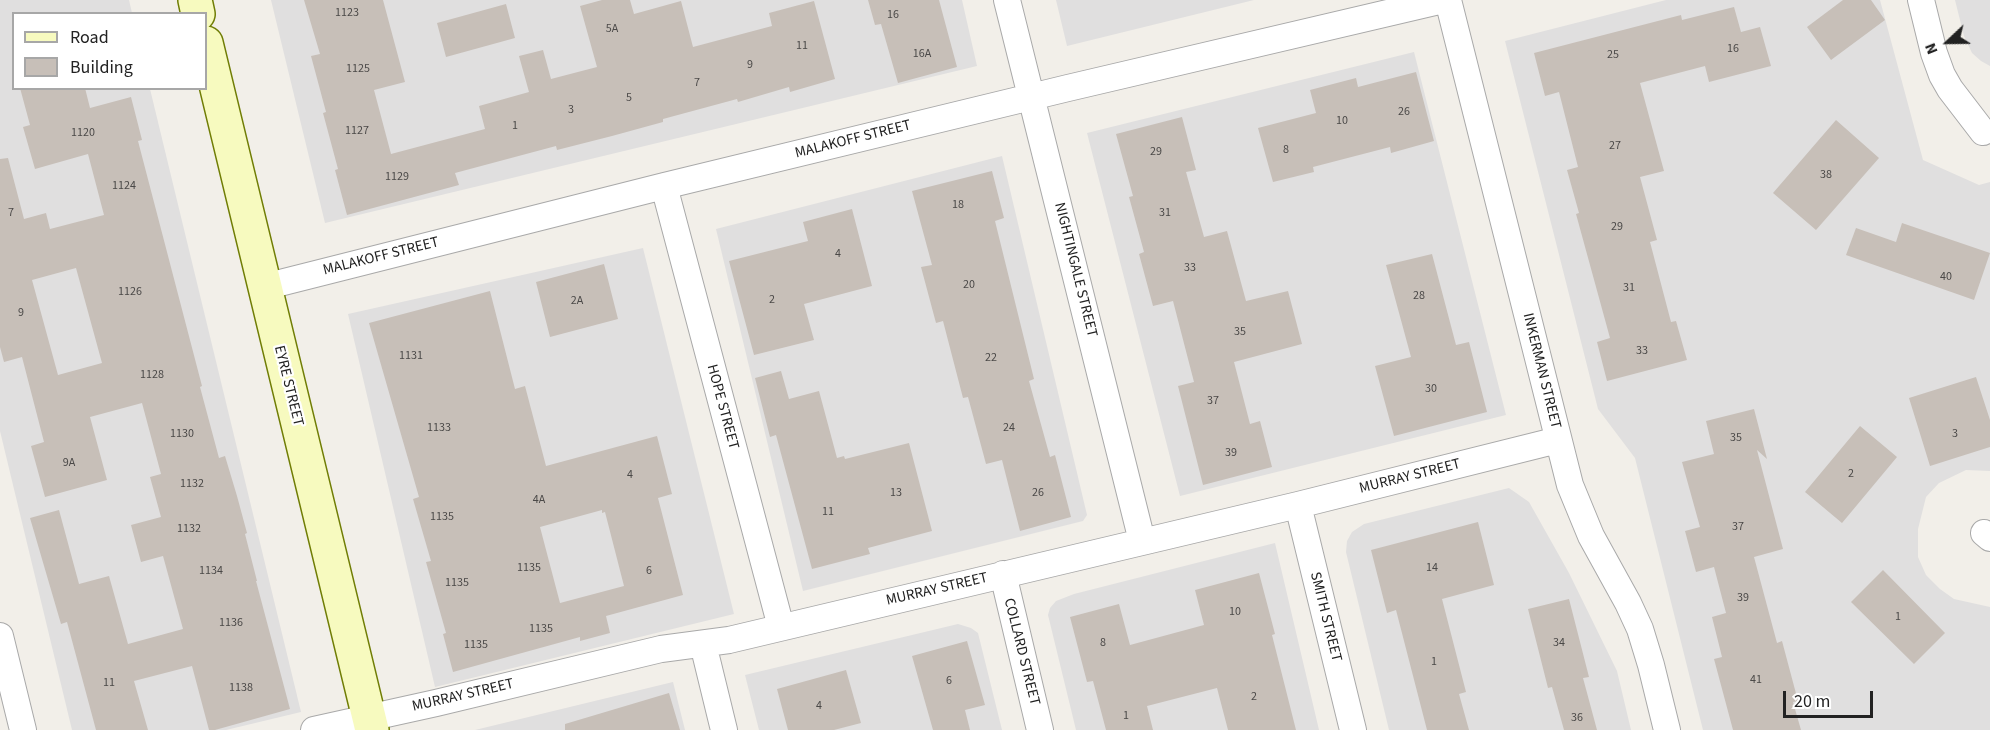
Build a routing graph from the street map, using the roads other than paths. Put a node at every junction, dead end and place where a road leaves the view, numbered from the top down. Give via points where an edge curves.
1 (1007, 0) edge
2 (1443, 0) edge
3 (1448, 0) edge
4 (1921, 0) edge
5 (207, 47) edge
6 (1030, 98) junction
7 (1983, 132) dead end
8 (664, 186) junction
9 (264, 286) junction
10 (1558, 440) junction
11 (1298, 505) junction
12 (1142, 541) junction
13 (1003, 574) junction
14 (781, 627) junction
15 (0, 636) edge
16 (703, 644) junction
17 (370, 724) edge
18 (22, 730) edge
19 (314, 730) edge
20 (723, 730) edge
21 (1040, 730) edge
22 (1353, 730) edge
23 (1668, 730) edge

1 - 6 street, NIGHTINGALE STREET
2 - 6 street, MALAKOFF STREET
3 - 10 street, INKERMAN STREET
4 - 7 street via 1942,75
5 - 9 main road, EYRE STREET
6 - 8 street, MALAKOFF STREET
6 - 12 street, NIGHTINGALE STREET
8 - 9 street, MALAKOFF STREET
8 - 14 street, HOPE STREET
9 - 17 main road, EYRE STREET
10 - 11 street, MURRAY STREET
10 - 23 street, INKERMAN STREET via 1581,515 1640,629
11 - 12 street, MURRAY STREET
11 - 22 street, SMITH STREET
12 - 13 street, MURRAY STREET
13 - 14 street, MURRAY STREET
13 - 21 street, COLLARD STREET
14 - 16 street, MURRAY STREET
15 - 18 street
16 - 17 street, MURRAY STREET via 661,649
16 - 20 street
17 - 19 street, MURRAY STREET

